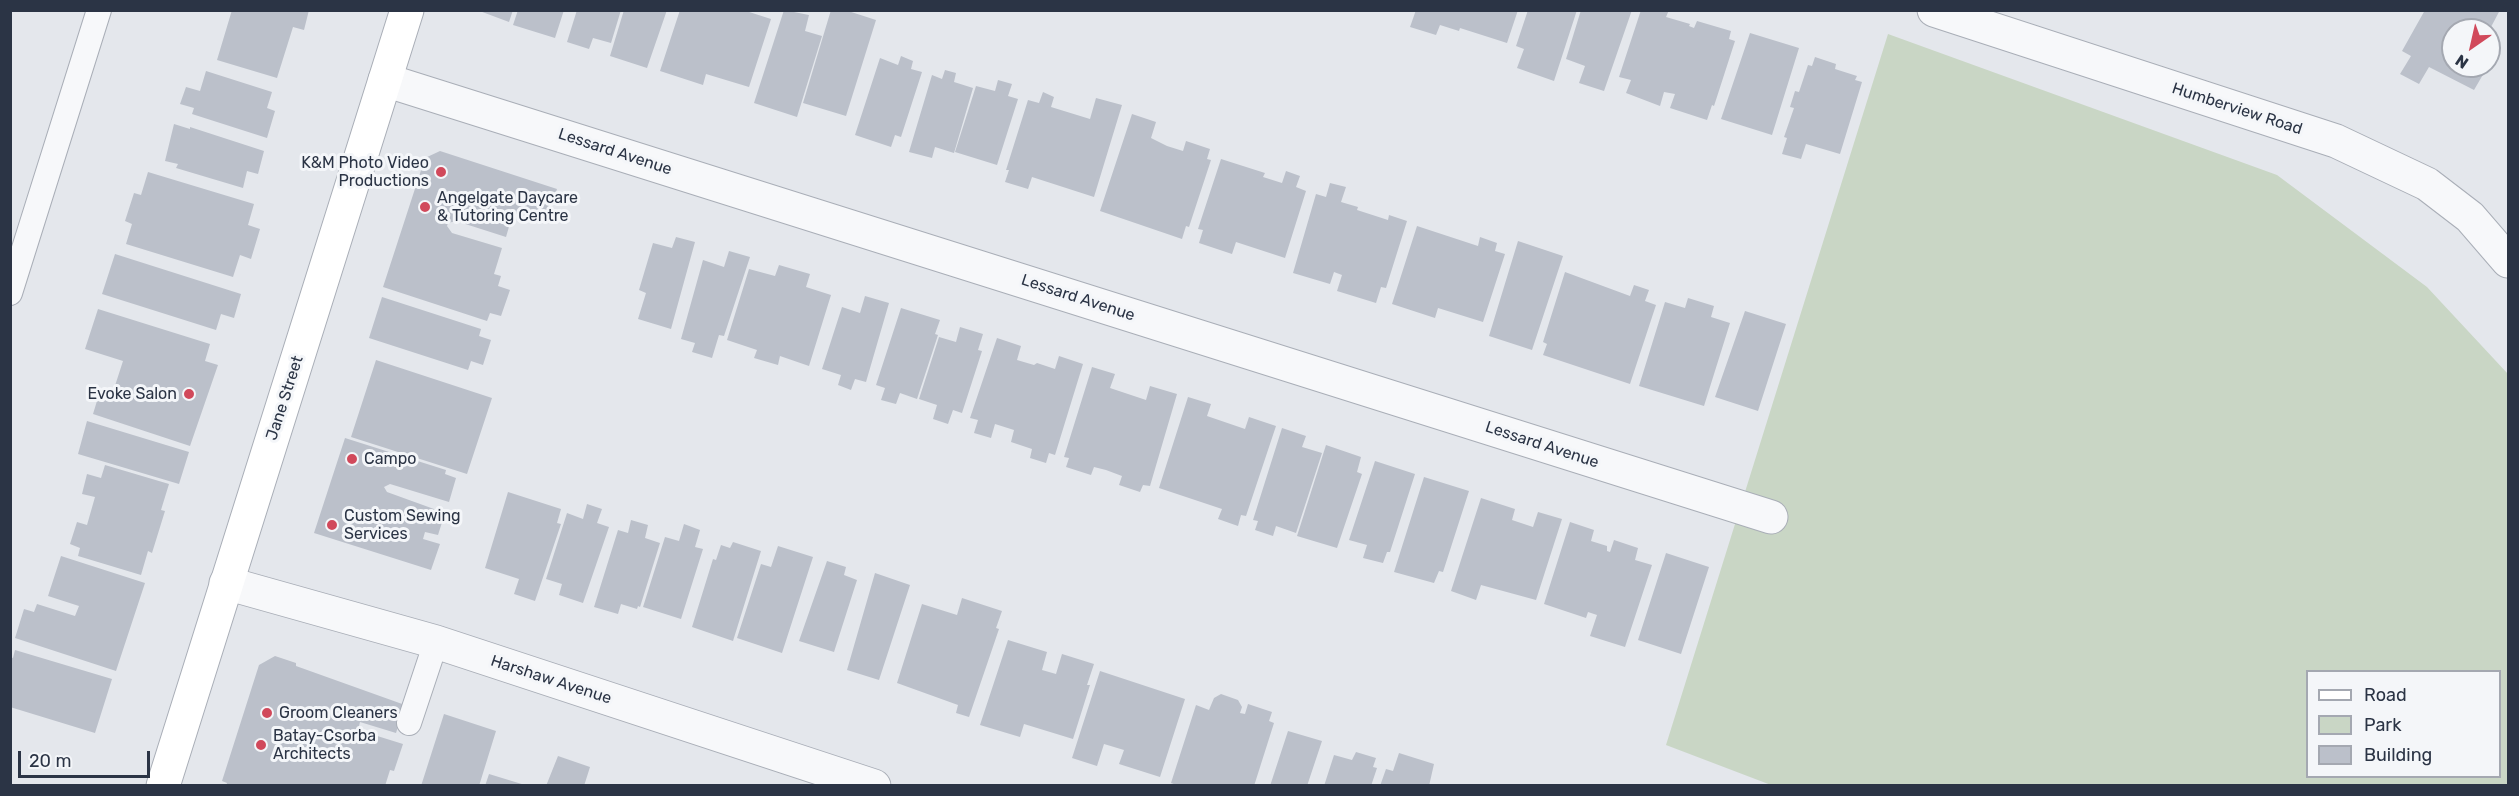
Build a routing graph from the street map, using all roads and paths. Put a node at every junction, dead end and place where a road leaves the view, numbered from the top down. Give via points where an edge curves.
1 (99, 10) edge
2 (407, 10) edge
3 (1938, 11) edge
4 (385, 80) junction
5 (2508, 261) edge
6 (10, 293) edge
7 (1771, 517) dead end
8 (226, 583) junction
9 (436, 642) junction
10 (409, 723) dead end
11 (163, 786) edge
12 (874, 786) edge

1 - 6 lane
2 - 4 main road, Jane Street
3 - 5 street, Humberview Road via 2336,141 2427,184 2470,217
4 - 7 street, Lessard Avenue
4 - 8 main road, Jane Street
8 - 9 street, Harshaw Avenue
8 - 11 main road, Jane Street
9 - 10 lane
9 - 12 street, Harshaw Avenue

